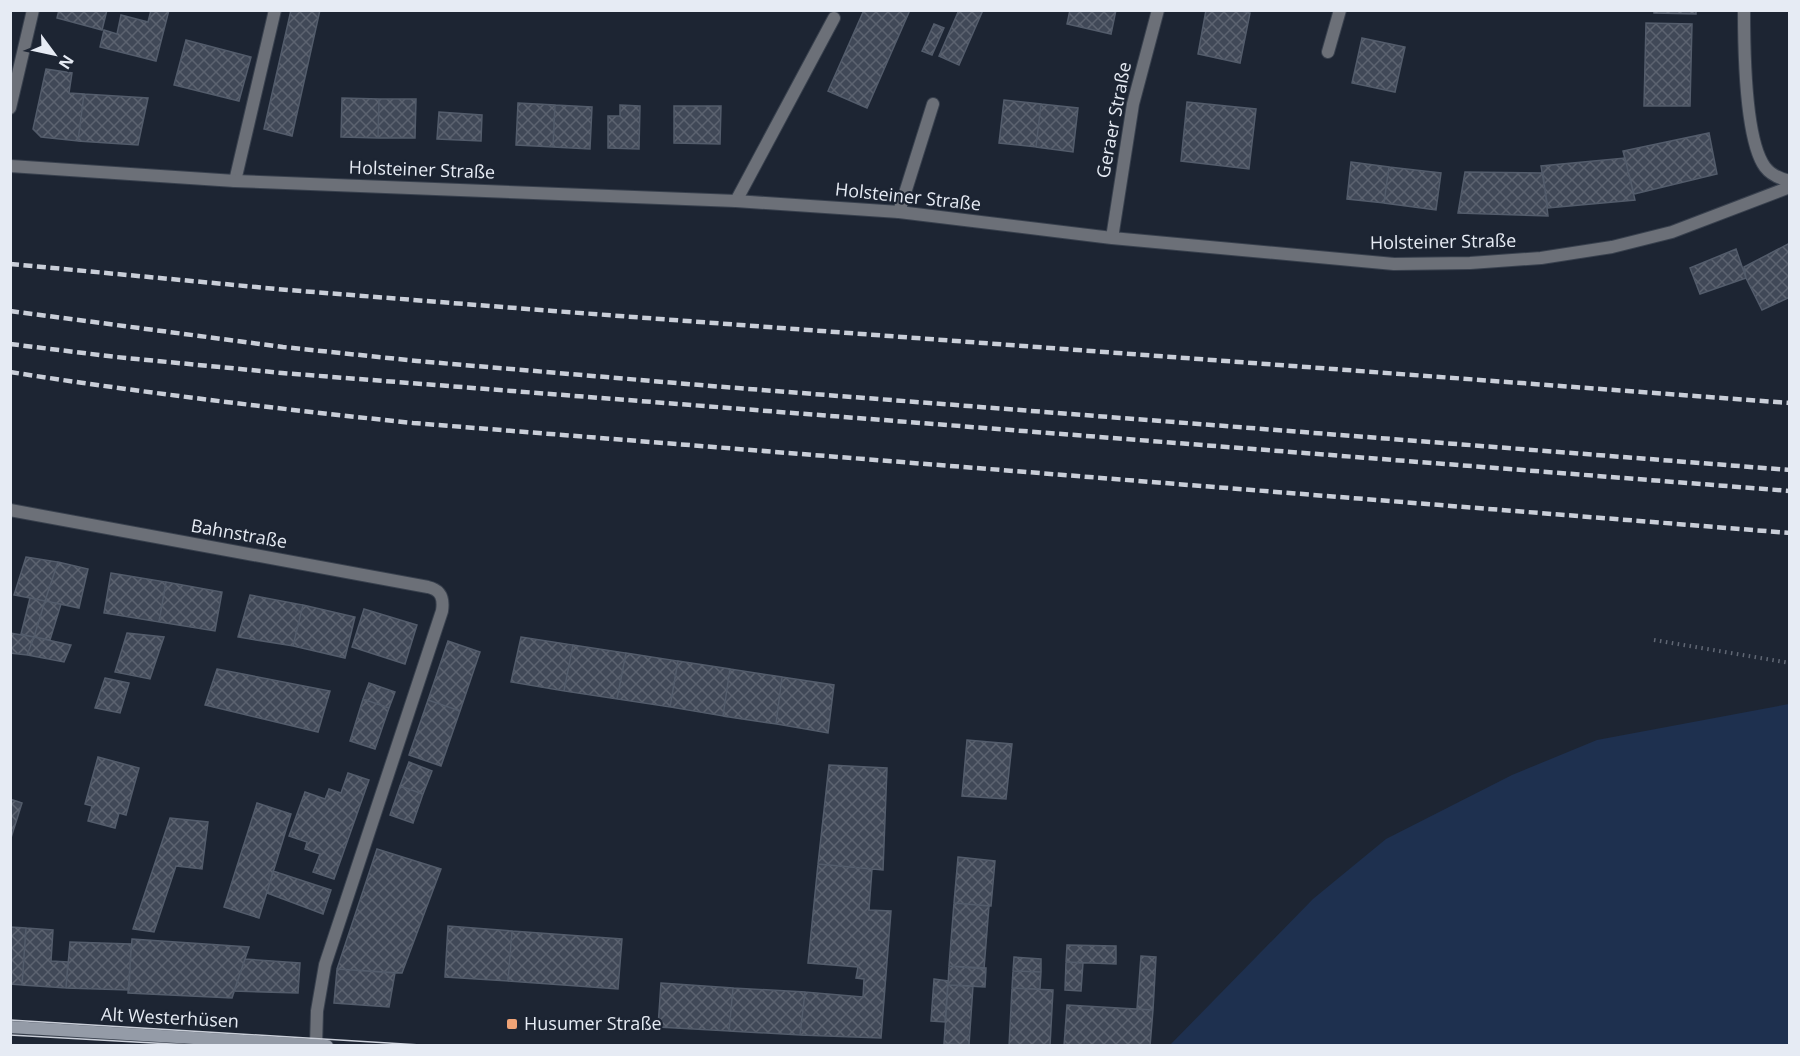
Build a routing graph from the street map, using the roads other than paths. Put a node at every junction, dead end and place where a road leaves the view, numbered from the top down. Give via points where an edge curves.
1 (33, 10) edge
2 (275, 10) edge
3 (1158, 10) edge
4 (1341, 10) edge
5 (1744, 10) edge
6 (834, 18) dead end
7 (1328, 52) dead end
8 (933, 104) dead end
9 (10, 108) edge
10 (10, 166) edge
11 (235, 181) junction
12 (1790, 181) edge
13 (1790, 186) edge
14 (736, 201) junction
15 (899, 212) junction
16 (1112, 238) junction
17 (10, 510) edge
18 (10, 1027) edge
19 (316, 1045) edge
20 (327, 1046) edge

1 - 9 street
2 - 11 street
3 - 16 street, Geraer Straße via 1133,104
4 - 7 street
5 - 12 street via 1748,100 1756,143 1765,167 1774,176
6 - 14 street
8 - 15 street
10 - 11 street, Holsteiner Straße
11 - 14 street, Holsteiner Straße
13 - 16 street, Holsteiner Straße via 1672,232 1612,247 1541,258 1394,264
14 - 15 street, Holsteiner Straße
15 - 16 street, Holsteiner Straße
17 - 19 street, Bahnstraße via 428,586 442,596 442,611 325,965
18 - 19 main road, Alt Westerhüsen
19 - 20 main road, Alt Westerhüsen

